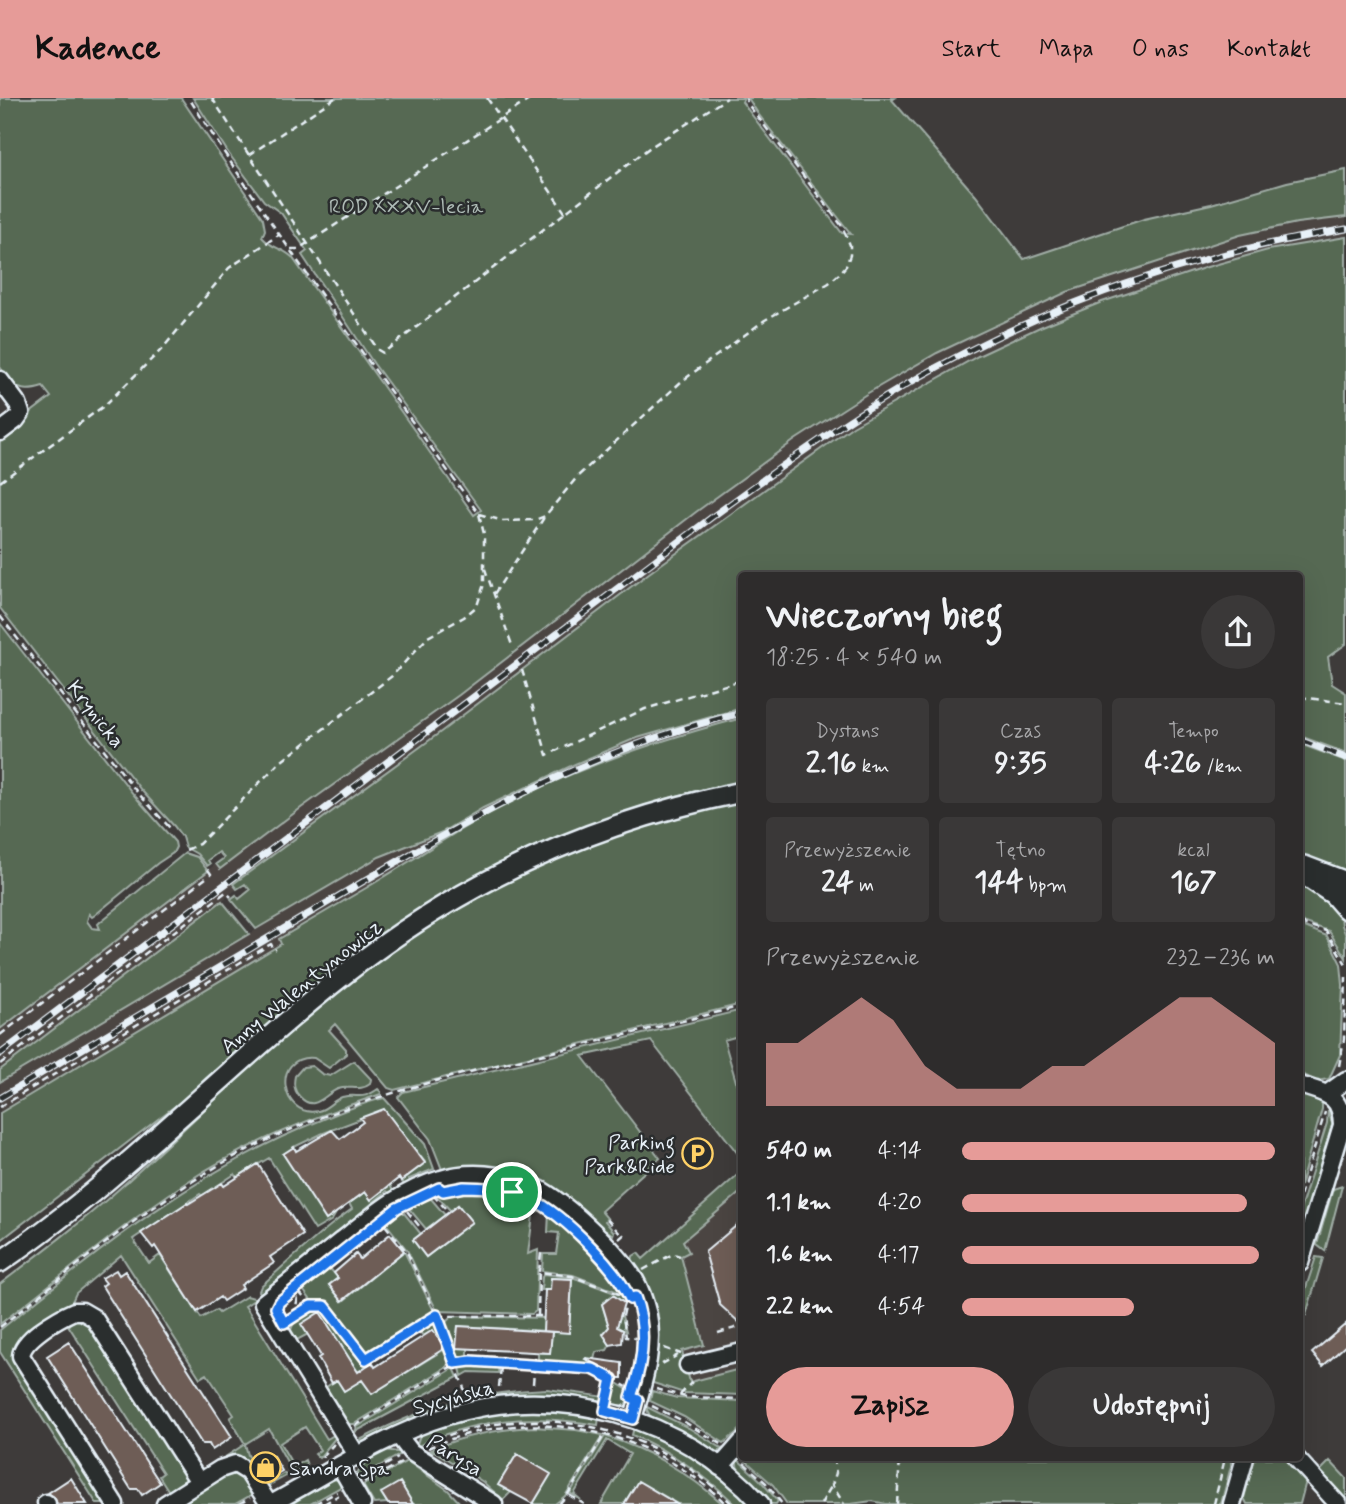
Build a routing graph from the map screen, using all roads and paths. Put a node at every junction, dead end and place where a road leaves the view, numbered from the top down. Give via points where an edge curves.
1 (189, 98) edge
2 (212, 98) edge
3 (335, 98) edge
4 (487, 98) edge
5 (532, 98) edge
6 (727, 98) edge
7 (746, 99) edge
8 (500, 118) junction
9 (248, 155) junction
10 (566, 214) junction
11 (280, 234) junction
12 (306, 244) junction
13 (291, 249) junction
14 (0, 380) edge
15 (0, 432) edge
16 (0, 482) edge
17 (479, 514) junction
18 (545, 516) junction
19 (483, 565) junction
20 (494, 594) junction
21 (0, 615) edge
22 (513, 648) dead end
23 (522, 670) dead end
24 (738, 681) edge
25 (1303, 697) edge
26 (1346, 703) edge
27 (738, 793) edge
28 (171, 829) dead end
29 (186, 850) dead end
30 (1303, 865) edge
31 (209, 867) dead end
32 (1303, 874) edge
33 (1346, 882) edge
34 (230, 897) dead end
35 (1346, 908) edge
36 (1303, 924) edge
37 (276, 950) dead end
38 (1346, 964) edge
39 (1346, 976) edge
40 (738, 1007) edge
41 (0, 1035) edge
42 (0, 1064) edge
43 (1346, 1080) edge
44 (1303, 1086) edge
45 (1328, 1093) junction
46 (0, 1107) edge
47 (1344, 1119) edge
48 (1303, 1186) edge
49 (435, 1189) dead end
50 (402, 1205) dead end
51 (445, 1208) dead end
52 (607, 1219) dead end
53 (380, 1220) dead end
54 (420, 1227) dead end
55 (42, 1233) junction
56 (622, 1236) dead end
57 (0, 1252) edge
58 (1303, 1253) edge
59 (541, 1254) dead end
60 (680, 1256) dead end
61 (0, 1262) edge
62 (539, 1272) junction
63 (637, 1272) dead end
64 (623, 1285) dead end
65 (539, 1293) junction
66 (545, 1293) dead end
67 (629, 1298) junction
68 (311, 1306) junction
69 (437, 1315) junction
70 (538, 1316) junction
71 (544, 1316) dead end
72 (294, 1317) junction
73 (284, 1323) dead end
74 (0, 1327) edge
75 (738, 1327) edge
76 (415, 1329) junction
77 (718, 1333) dead end
78 (418, 1334) dead end
79 (643, 1339) dead end
80 (391, 1344) junction
81 (656, 1344) dead end
82 (394, 1349) dead end
83 (472, 1354) dead end
84 (738, 1354) edge
85 (502, 1356) dead end
86 (536, 1357) dead end
87 (366, 1359) junction
88 (471, 1361) junction
89 (455, 1363) junction
90 (501, 1363) junction
91 (370, 1364) dead end
92 (535, 1365) junction
93 (653, 1369) dead end
94 (690, 1374) joint
95 (612, 1379) junction
96 (533, 1384) dead end
97 (499, 1387) dead end
98 (465, 1391) dead end
99 (640, 1392) junction
100 (678, 1395) junction
101 (738, 1399) edge
102 (605, 1411) junction
103 (633, 1419) junction
104 (602, 1431) junction
105 (343, 1434) junction
106 (398, 1435) junction
107 (738, 1446) edge
108 (413, 1454) junction
109 (358, 1457) junction
110 (320, 1460) dead end
111 (834, 1461) edge
112 (900, 1461) edge
113 (1224, 1461) edge
114 (1244, 1461) edge
115 (1298, 1461) edge
116 (340, 1466) junction
117 (720, 1466) junction
118 (199, 1482) junction
119 (832, 1485) junction
120 (353, 1488) junction
121 (568, 1494) junction
122 (267, 1500) edge
123 (1329, 1500) edge
124 (115, 1504) edge
125 (165, 1504) edge
126 (239, 1504) edge
127 (324, 1504) edge
128 (362, 1504) edge
129 (494, 1504) edge
130 (559, 1504) edge
131 (584, 1504) edge
132 (726, 1504) edge
133 (732, 1504) edge
134 (761, 1504) edge
135 (821, 1504) edge
136 (844, 1504) edge
137 (897, 1504) edge
138 (1214, 1504) edge
139 (1232, 1504) edge

1 - 11 path
2 - 9 path
3 - 9 path
4 - 8 path
5 - 8 path
6 - 10 path via 649,148
7 - 18 path via 842,226 850,245 846,266 829,283 765,320 682,381 578,476
8 - 10 path
8 - 12 path
9 - 12 path
10 - 12 path via 383,353
11 - 13 path
11 - 16 path via 229,268 163,348 105,405
12 - 13 path
13 - 17 path
14 - 15 street via 20,409 16,420
17 - 18 path via 503,521
17 - 19 path
18 - 20 path
19 - 20 path
19 - 29 path via 484,584 477,606 428,637 392,676 278,764 199,844
20 - 22 path
21 - 28 path, Krynicka
23 - 24 path via 547,755 645,709
25 - 26 path
27 - 55 main road, Anny Walentynowicz via 672,808 581,838 492,878 432,913 344,975
30 - 33 main road
31 - 41 path via 211,874
32 - 35 main road
34 - 42 path via 226,891
36 - 38 path via 1326,932
37 - 46 path via 271,944
39 - 45 path via 1343,1055
40 - 74 path via 429,1082 307,1123 248,1149 190,1184
43 - 45 street
44 - 45 street
45 - 47 street
45 - 48 path
47 - 58 street
49 - 51 path via 429,1192
50 - 54 path
52 - 56 path
53 - 69 path via 407,1252
55 - 57 main road, Anny Walentynowicz
55 - 61 main road, Anny Walentynowicz
59 - 62 path
60 - 63 path via 673,1254
62 - 65 path
62 - 67 path via 572,1276
64 - 67 path
65 - 66 path
65 - 70 path
67 - 79 path via 623,1316 626,1337
68 - 72 path
68 - 72 path via 299,1292
68 - 87 path via 325,1306
69 - 70 path
69 - 76 path
69 - 89 path
70 - 71 path
72 - 73 path
75 - 77 path
76 - 78 path
76 - 80 path
80 - 82 path
80 - 87 path
81 - 93 path via 682,1354
83 - 88 path
84 - 94 street
85 - 90 path
86 - 92 path
87 - 91 path
88 - 89 path
88 - 90 path
89 - 98 path
89 - 105 path
90 - 92 path
90 - 97 path
92 - 95 path via 593,1369
92 - 96 path
94 - 100 path
95 - 99 path via 634,1390 631,1397
95 - 102 path
99 - 100 path
99 - 103 street
99 - 105 street via 650,1345 648,1315 634,1278 616,1255 569,1210 532,1185 491,1175 455,1176 404,1193 263,1303
100 - 101 path
102 - 103 street, Sycyńska
102 - 104 path
102 - 106 street, Sycyńska via 558,1403 502,1404 446,1416
103 - 117 street, Sycyńska via 674,1437
104 - 108 path via 549,1420 504,1423 458,1432
104 - 121 path
104 - 132 path via 674,1463
104 - 133 path via 641,1441 674,1458
105 - 109 street
105 - 110 path
106 - 108 street, Parysa
106 - 109 street, Sycyńska
107 - 117 street
108 - 120 path
108 - 129 street, Parysa
109 - 116 street, Sycyńska
111 - 119 path
112 - 137 path
113 - 138 path
114 - 139 street
115 - 123 street
116 - 120 street
116 - 122 street, Sycyńska
117 - 134 street, Sycyńska
118 - 122 street via 235,1464 248,1472
118 - 124 street via 93,1318 74,1311 28,1340 21,1356
118 - 125 street
119 - 135 path
119 - 136 path
120 - 127 path
120 - 128 street
121 - 130 path
121 - 131 path
122 - 126 path

